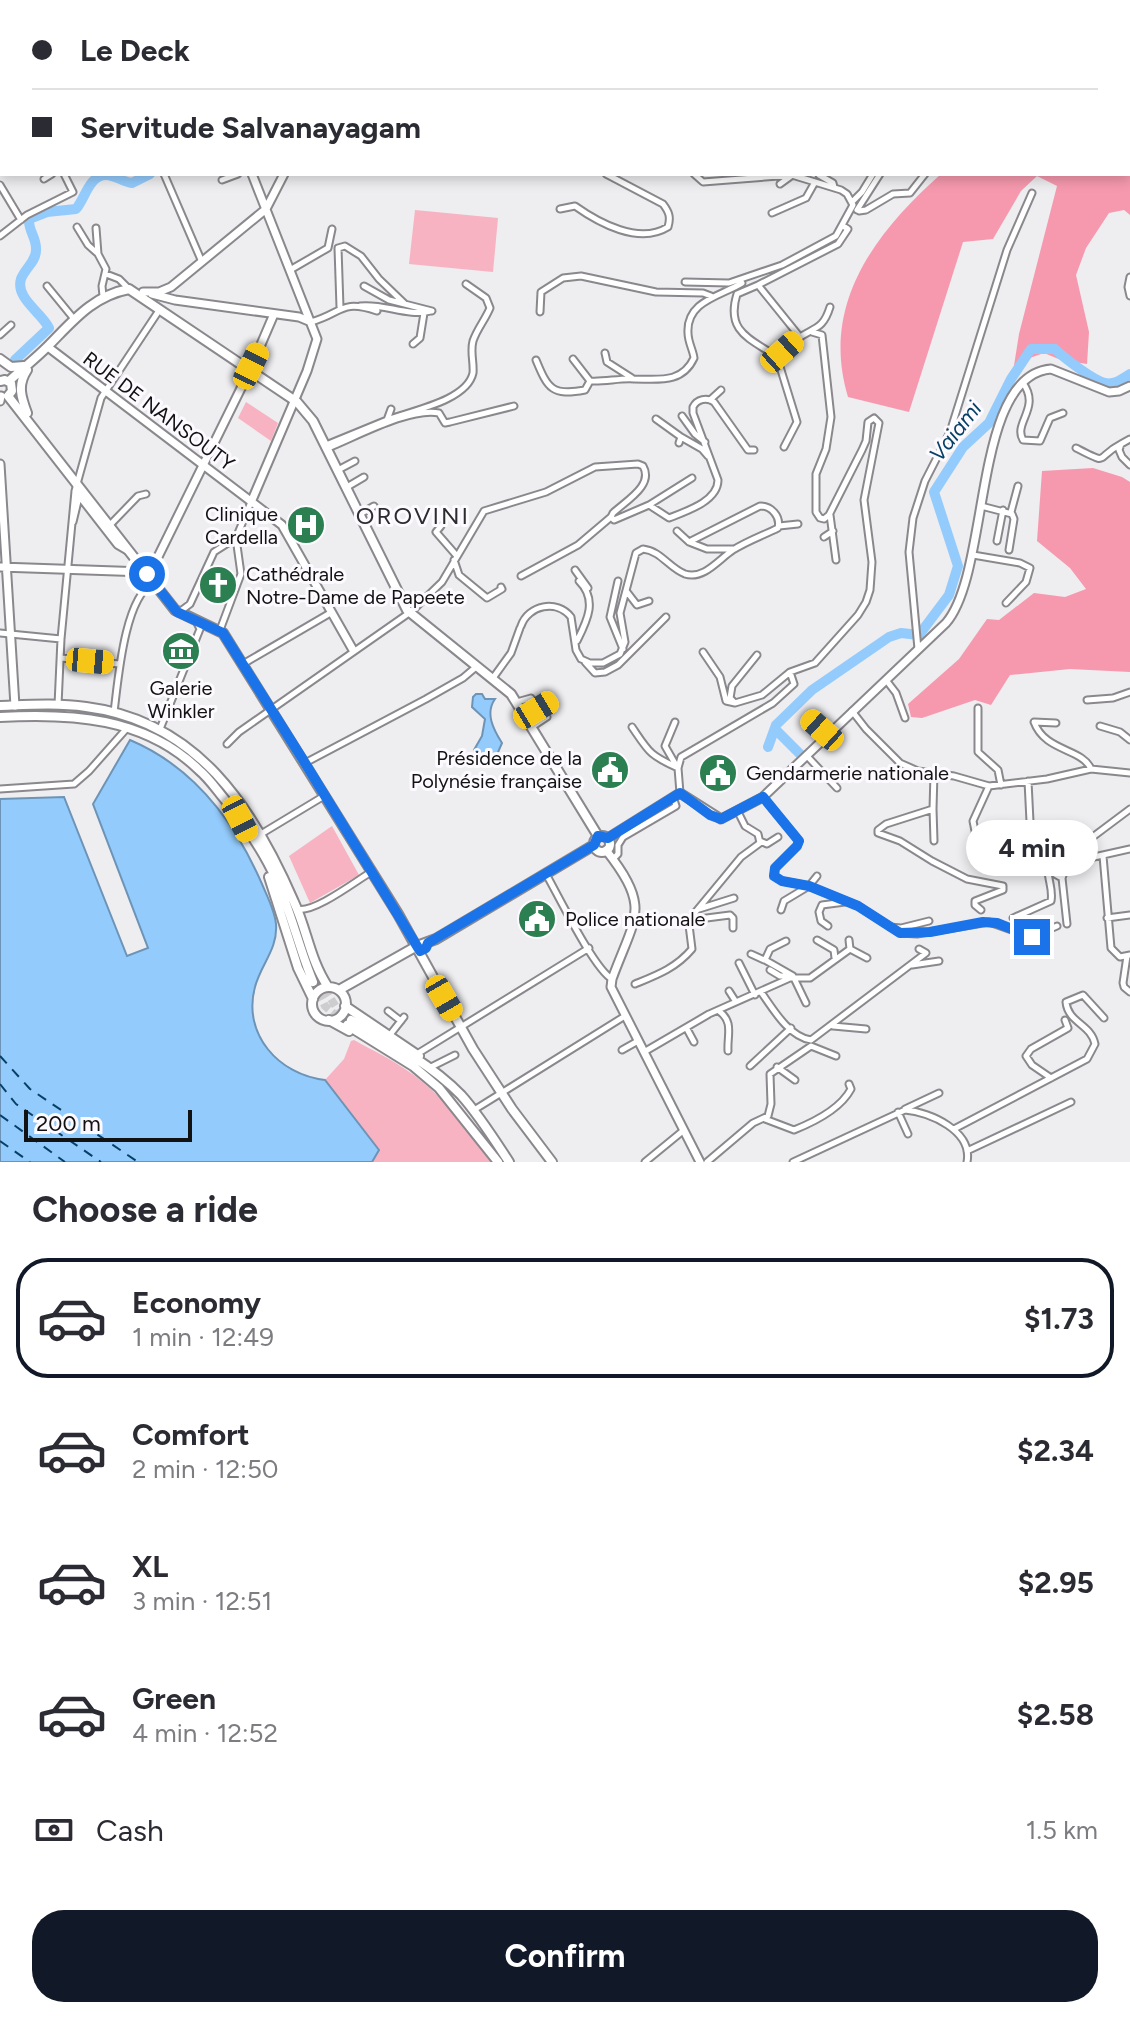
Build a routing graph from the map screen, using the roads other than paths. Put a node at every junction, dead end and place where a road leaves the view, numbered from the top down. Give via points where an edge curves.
1 (49, 176) edge
2 (65, 176) edge
3 (165, 176) edge
4 (233, 176) edge
5 (253, 176) edge
6 (283, 176) edge
7 (610, 176) edge
8 (696, 176) edge
9 (770, 176) edge
10 (790, 176) edge
11 (792, 176) edge
12 (798, 176) edge
13 (821, 176) edge
14 (872, 176) edge
15 (878, 176) edge
16 (923, 176) edge
17 (44, 179) dead end
18 (222, 180) dead end
19 (815, 182) junction
20 (793, 183) dead end
21 (780, 184) dead end
22 (0, 185) edge
23 (835, 188) junction
24 (1032, 193) dead end
25 (855, 207) junction
26 (266, 209) junction
27 (560, 209) dead end
28 (772, 213) dead end
29 (21, 220) junction
30 (843, 226) junction
31 (77, 227) dead end
32 (96, 228) dead end
33 (332, 229) dead end
34 (0, 236) edge
35 (98, 254) junction
36 (202, 263) junction
37 (289, 271) junction
38 (106, 274) junction
39 (1130, 277) edge
40 (746, 278) junction
41 (685, 282) dead end
42 (466, 284) dead end
43 (758, 285) junction
44 (47, 286) dead end
45 (364, 286) dead end
46 (130, 289) junction
47 (143, 292) junction
48 (103, 296) junction
49 (712, 296) junction
50 (1130, 296) edge
51 (405, 304) junction
52 (360, 306) junction
53 (340, 307) junction
54 (830, 307) dead end
55 (160, 308) junction
56 (377, 311) dead end
57 (540, 312) dead end
58 (424, 313) junction
59 (274, 314) junction
60 (74, 319) junction
61 (311, 322) junction
62 (11, 325) dead end
63 (812, 332) junction
64 (0, 335) edge
65 (800, 337) junction
66 (413, 344) dead end
67 (48, 347) junction
68 (605, 353) dead end
69 (37, 357) junction
70 (777, 357) junction
71 (573, 359) dead end
72 (536, 360) dead end
73 (0, 362) edge
74 (25, 366) junction
75 (250, 370) junction
76 (633, 379) junction
77 (5, 381) edge
78 (590, 381) junction
79 (1023, 383) junction
80 (1130, 386) edge
81 (106, 389) junction
82 (721, 390) dead end
83 (2, 397) edge
84 (295, 400) junction
85 (710, 400) junction
86 (514, 406) dead end
87 (391, 409) dead end
88 (1063, 413) dead end
89 (682, 416) dead end
90 (29, 419) junction
91 (656, 419) dead end
92 (387, 420) junction
93 (1130, 439) edge
94 (705, 442) junction
95 (1121, 444) junction
96 (326, 447) junction
97 (784, 447) dead end
98 (1076, 448) dead end
99 (754, 450) dead end
100 (355, 461) dead end
101 (713, 463) junction
102 (0, 464) edge
103 (202, 465) junction
104 (1130, 465) edge
105 (337, 470) junction
106 (364, 477) dead end
107 (692, 478) dead end
108 (1018, 486) dead end
109 (346, 487) junction
110 (77, 489) junction
111 (146, 494) dead end
112 (252, 500) junction
113 (649, 505) junction
114 (374, 506) dead end
115 (981, 506) junction
116 (1003, 510) junction
117 (1011, 512) junction
118 (359, 514) junction
119 (830, 514) junction
120 (611, 517) junction
121 (798, 524) dead end
122 (109, 526) junction
123 (441, 526) dead end
124 (779, 526) junction
125 (677, 531) dead end
126 (833, 531) junction
127 (824, 537) dead end
128 (236, 538) junction
129 (997, 541) dead end
130 (689, 542) junction
131 (733, 549) junction
132 (1009, 550) dead end
133 (129, 552) junction
134 (973, 555) junction
135 (455, 558) junction
136 (836, 560) dead end
137 (3, 567) edge
138 (66, 569) junction
139 (575, 570) dead end
140 (521, 576) dead end
141 (149, 577) junction
142 (579, 581) dead end
143 (618, 581) dead end
144 (501, 587) dead end
145 (627, 592) junction
146 (588, 593) junction
147 (649, 601) dead end
148 (1006, 603) dead end
149 (332, 612) junction
150 (409, 612) junction
151 (178, 613) junction
152 (666, 617) dead end
153 (206, 626) junction
154 (0, 633) edge
155 (11, 635) junction
156 (61, 639) junction
157 (575, 645) junction
158 (353, 649) junction
159 (918, 649) junction
160 (623, 650) junction
161 (703, 652) dead end
162 (757, 655) dead end
163 (61, 658) junction
164 (584, 661) junction
165 (120, 664) junction
166 (243, 664) junction
167 (476, 667) junction
168 (790, 672) junction
169 (492, 679) junction
170 (885, 679) junction
171 (1130, 692) edge
172 (531, 698) dead end
173 (1087, 700) dead end
174 (517, 702) junction
175 (550, 702) dead end
176 (735, 703) junction
177 (58, 705) junction
178 (0, 706) edge
179 (15, 706) junction
180 (978, 708) dead end
181 (272, 710) junction
182 (851, 710) junction
183 (114, 712) junction
184 (526, 716) junction
185 (0, 717) edge
186 (547, 717) dead end
187 (808, 717) dead end
188 (905, 718) dead end
189 (675, 722) dead end
190 (1056, 723) dead end
191 (1100, 726) dead end
192 (128, 727) junction
193 (532, 727) junction
194 (632, 727) dead end
195 (160, 729) junction
196 (826, 734) junction
197 (1130, 740) edge
198 (227, 744) dead end
199 (805, 754) junction
200 (305, 763) junction
201 (678, 768) junction
202 (1091, 769) junction
203 (934, 773) junction
204 (1130, 773) edge
205 (1028, 781) junction
206 (1001, 785) junction
207 (989, 786) junction
208 (837, 788) dead end
209 (0, 789) edge
210 (325, 795) junction
211 (676, 795) junction
212 (763, 797) junction
213 (933, 809) junction
214 (1130, 809) edge
215 (738, 812) junction
216 (638, 818) junction
217 (240, 819) junction
218 (644, 829) junction
219 (261, 834) junction
220 (778, 837) dead end
221 (1078, 839) dead end
222 (600, 840) junction
223 (760, 841) junction
224 (934, 841) dead end
225 (1031, 842) dead end
226 (1130, 849) edge
227 (606, 850) joint
228 (1103, 856) junction
229 (1054, 858) junction
230 (613, 859) junction
231 (1003, 862) dead end
232 (275, 863) junction
233 (1065, 870) junction
234 (372, 871) junction
235 (546, 873) junction
236 (817, 876) dead end
237 (1062, 878) junction
238 (809, 886) junction
239 (734, 898) dead end
240 (846, 902) junction
241 (297, 909) junction
242 (698, 909) junction
243 (781, 910) dead end
244 (981, 910) dead end
245 (1130, 915) edge
246 (1013, 918) dead end
247 (1107, 918) junction
248 (691, 921) junction
249 (929, 921) dead end
250 (1067, 924) dead end
251 (828, 926) dead end
252 (1057, 926) dead end
253 (889, 927) junction
254 (733, 928) dead end
255 (817, 940) dead end
256 (849, 940) dead end
257 (786, 941) dead end
258 (589, 948) junction
259 (418, 949) junction
260 (850, 949) junction
261 (919, 949) dead end
262 (751, 954) dead end
263 (1129, 956) edge
264 (867, 958) dead end
265 (835, 959) junction
266 (765, 960) junction
267 (939, 961) dead end
268 (739, 963) dead end
269 (911, 966) junction
270 (770, 970) dead end
271 (793, 976) junction
272 (612, 979) junction
273 (635, 984) dead end
274 (328, 987) junction
275 (339, 990) junction
276 (729, 991) dead end
277 (1130, 992) edge
278 (758, 993) junction
279 (313, 999) junction
280 (736, 1002) junction
281 (345, 1003) junction
282 (806, 1003) dead end
283 (388, 1011) dead end
284 (719, 1011) junction
285 (625, 1016) junction
286 (1104, 1018) dead end
287 (329, 1020) junction
288 (1065, 1020) dead end
289 (832, 1026) junction
290 (460, 1027) junction
291 (791, 1028) junction
292 (687, 1029) junction
293 (866, 1029) dead end
294 (389, 1036) junction
295 (638, 1041) junction
296 (694, 1042) dead end
297 (622, 1050) dead end
298 (728, 1051) dead end
299 (644, 1052) junction
300 (417, 1054) junction
301 (455, 1055) dead end
302 (836, 1056) dead end
303 (750, 1066) dead end
304 (431, 1067) junction
305 (775, 1069) junction
306 (765, 1072) dead end
307 (1051, 1078) junction
308 (795, 1080) dead end
309 (449, 1084) junction
310 (849, 1084) dead end
311 (502, 1092) junction
312 (939, 1093) dead end
313 (1071, 1102) dead end
314 (456, 1107) junction
315 (474, 1110) junction
316 (901, 1111) junction
317 (765, 1119) junction
318 (952, 1128) junction
319 (684, 1130) junction
320 (908, 1134) dead end
321 (955, 1136) dead end
322 (967, 1151) junction
323 (498, 1162) edge
324 (509, 1162) edge
325 (552, 1162) edge
326 (645, 1162) edge
327 (700, 1162) edge
328 (707, 1162) edge
329 (793, 1162) edge
330 (967, 1162) edge

1 - 17 street
2 - 29 street via 73,192
3 - 36 street
4 - 18 street
5 - 26 street
6 - 26 street
7 - 27 street via 663,204 668,227 632,233 575,206
8 - 9 street via 703,182
10 - 21 street
11 - 20 street
12 - 19 street
13 - 23 street
14 - 25 street
15 - 25 street
16 - 25 street via 910,193 893,194 866,210
19 - 23 street
19 - 28 street via 806,198
22 - 29 street
23 - 25 street
24 - 159 street via 1002,263 950,432 913,518 909,552
25 - 30 street
26 - 36 street
26 - 37 street
29 - 34 street
30 - 40 street via 821,245
30 - 43 street via 848,229 838,244
31 - 35 street
32 - 35 street
33 - 37 street via 328,248
35 - 38 street
36 - 47 street via 165,290
37 - 61 street
38 - 46 street
38 - 48 street
39 - 50 street
40 - 41 street via 717,284
40 - 49 street via 725,294
42 - 92 street via 486,298 490,308 471,346 469,382 445,401
43 - 65 street
43 - 70 street via 737,294 735,316 743,336
44 - 60 street
45 - 51 street
46 - 47 street
46 - 48 main road
46 - 55 main road
47 - 59 street
48 - 60 main road
49 - 57 street via 570,276 541,292
49 - 76 street via 689,319 694,358 685,372 657,381
51 - 53 street via 361,256 340,246
51 - 58 street via 432,311
52 - 53 street
52 - 56 street
52 - 58 street
53 - 61 street
54 - 63 street via 825,321
55 - 75 main road
55 - 81 street
58 - 66 street via 420,338
59 - 61 street
59 - 75 street
60 - 67 main road
61 - 84 street via 317,345
62 - 64 street
63 - 65 street
63 - 119 street via 822,335 831,417 816,474 816,512 824,519
65 - 70 street
67 - 69 main road
67 - 81 street, RUE DE NANSOUTY
68 - 76 street via 607,362
69 - 74 main road
69 - 90 main road via 20,382
70 - 97 street via 797,422
71 - 78 street
72 - 78 street via 552,389 564,394 585,390
73 - 74 main road
73 - 77 main road
74 - 77 main road
75 - 84 main road
75 - 103 street
76 - 78 street
77 - 83 main road via 13,389
79 - 80 street via 1051,369 1109,392
79 - 88 street via 1030,402 1020,431 1023,440 1040,441 1050,418
79 - 115 street via 999,423
81 - 103 street, RUE DE NANSOUTY
81 - 110 street
82 - 85 street
83 - 90 main road
84 - 96 main road
84 - 112 street
85 - 94 street via 697,401 693,407
85 - 99 street via 748,450
86 - 96 street via 445,423 439,413 422,413
87 - 92 street
89 - 94 street
90 - 110 main road
91 - 101 street via 680,440 706,452
92 - 96 street
93 - 95 street
94 - 101 street
95 - 98 street via 1104,459
95 - 104 street via 1120,454
96 - 105 main road
100 - 105 street
101 - 113 street via 718,486 711,497 669,518
102 - 137 street
103 - 112 street, RUE DE NANSOUTY
103 - 141 street
105 - 109 main road
106 - 109 street
107 - 113 street
108 - 117 street
109 - 118 main road
110 - 122 main road
110 - 133 street via 117,545
110 - 138 street
111 - 122 street
112 - 128 street
112 - 149 street, RUE DE NANSOUTY via 284,527
113 - 120 street via 618,520
114 - 118 street
115 - 116 street
115 - 134 street
116 - 117 street
116 - 129 street
117 - 132 street
118 - 150 main road
119 - 126 street
119 - 168 street via 874,418 879,434 864,500 871,544 870,590 858,615 815,663
120 - 135 street via 647,480 643,466 595,467 546,492 484,511
120 - 140 street via 578,545
121 - 124 street
122 - 133 main road
123 - 135 street via 436,532
124 - 130 street via 774,512 760,506
124 - 131 street
125 - 130 street
126 - 127 street
126 - 136 street
128 - 151 street via 214,552 190,604
128 - 153 street via 241,574
130 - 131 street via 707,549
131 - 145 street via 692,575 643,549 636,553
133 - 141 main road
134 - 148 street via 1030,568 1026,582
134 - 159 street via 953,614
135 - 144 street via 459,575 487,598
135 - 150 street via 442,582
137 - 138 street
137 - 155 street
138 - 141 street
138 - 156 street
139 - 146 street
141 - 151 main road
141 - 165 street via 128,623
142 - 146 street
143 - 160 street via 610,617
145 - 147 street via 637,605
145 - 160 street via 620,613
146 - 157 street via 589,615
149 - 158 street, RUE DE NANSOUTY
149 - 166 street
150 - 158 street
150 - 167 main road
151 - 153 main road
152 - 164 street via 611,669 595,673
153 - 166 main road
153 - 195 street
154 - 155 street
155 - 156 street
155 - 179 street
156 - 163 street
157 - 164 street
157 - 169 street via 571,617 558,607 535,610 524,617 511,653
158 - 181 street
159 - 170 street
160 - 164 street via 603,663
161 - 176 street via 720,677 726,701
162 - 176 street via 732,686 730,698
163 - 165 street
163 - 177 street
165 - 183 street
166 - 181 main road
167 - 169 main road
167 - 200 street
168 - 176 street via 762,695
168 - 201 street via 794,684 773,703 681,757
169 - 174 main road
170 - 182 street
170 - 188 street
171 - 173 street
172 - 174 street
174 - 184 main road
175 - 184 street
177 - 179 main road
177 - 183 main road
178 - 179 main road
180 - 206 street via 978,752 998,770
181 - 198 street
181 - 200 main road
182 - 196 street
182 - 203 street via 904,766
183 - 195 main road
184 - 193 main road
185 - 192 main road via 88,717
186 - 193 street
187 - 196 street
189 - 201 street via 665,746
190 - 202 street via 1034,722 1043,737
191 - 197 street
192 - 209 street via 74,784
192 - 217 main road via 180,753
193 - 222 main road
194 - 201 street via 651,754
195 - 219 main road via 211,766
196 - 199 street
199 - 208 street
199 - 212 street
200 - 210 main road
201 - 211 street
202 - 204 street
202 - 205 street
203 - 207 street
203 - 213 street
205 - 206 street
205 - 225 street
206 - 207 street
207 - 231 street via 973,819 974,830 982,866
210 - 219 street
210 - 234 main road
211 - 215 street via 717,819
211 - 216 street
211 - 218 street via 676,806
212 - 215 street
212 - 238 street via 799,841 774,876
213 - 224 street
213 - 244 street via 886,824 878,833 967,879 1003,886 975,901
214 - 233 street via 1064,861
215 - 223 street
216 - 218 street
216 - 222 street
217 - 232 main road via 275,877 315,981
217 - 279 main road via 267,872
218 - 230 street via 621,840
219 - 232 main road
220 - 223 street via 767,844
221 - 229 street
222 - 227 main road via 600,852
222 - 235 main road
223 - 242 street
226 - 228 street
227 - 230 street
228 - 233 street
228 - 247 street
229 - 237 street via 1055,874
229 - 246 street via 1046,874 1051,901
230 - 272 street via 635,894 636,907
232 - 241 main road
233 - 237 street
234 - 241 street via 314,907
234 - 259 main road
235 - 258 street
235 - 259 main road
236 - 238 street
237 - 250 street
238 - 240 street
238 - 243 street via 784,901
239 - 242 street
240 - 251 street via 820,908 821,921
240 - 253 street
241 - 274 main road via 313,961
242 - 248 street
245 - 247 street
247 - 263 street via 1111,948 1120,957
248 - 254 street via 730,915
248 - 273 street via 692,949 685,957
249 - 253 street
252 - 253 street via 1032,937 989,922 910,935
255 - 265 street via 834,950
256 - 260 street
257 - 266 street via 767,952
258 - 272 street
258 - 290 street
259 - 275 main road
259 - 281 main road via 356,988
259 - 290 main road
260 - 264 street
260 - 265 street
261 - 269 street via 926,953
262 - 266 street
263 - 277 street via 1123,983
265 - 271 street via 810,978
266 - 271 street
267 - 269 street
268 - 278 street
269 - 289 street
270 - 271 street
271 - 278 street
271 - 282 street
272 - 285 street
274 - 275 main road
274 - 279 main road
275 - 281 main road
276 - 280 street
278 - 280 street
278 - 291 street
279 - 287 main road via 315,1014
280 - 284 street
281 - 287 main road via 341,1016
281 - 294 main road
283 - 294 street via 402,1019
284 - 292 street
284 - 298 street via 730,1026
285 - 295 street
285 - 311 street
286 - 307 street via 1083,995 1066,1002 1069,1014 1089,1030 1095,1044 1087,1059
287 - 314 main road via 401,1063
288 - 307 street via 1068,1028 1026,1056
289 - 291 street via 811,1040
289 - 293 street
290 - 300 street
290 - 311 main road
291 - 303 street
292 - 296 street
292 - 299 street
294 - 300 main road
295 - 297 street
295 - 299 street
299 - 319 street
300 - 304 main road
301 - 304 street
302 - 305 street via 811,1046
304 - 309 main road
305 - 306 street
305 - 308 street
305 - 317 street
307 - 318 street
309 - 314 main road via 349,1022 413,1066
309 - 315 main road
310 - 317 street via 848,1095 837,1106 794,1130
311 - 315 street
311 - 325 main road
312 - 316 street
313 - 322 street
314 - 323 main road
315 - 324 main road
316 - 318 street via 920,1113
316 - 320 street
316 - 329 street
317 - 328 street
318 - 321 street
318 - 322 street
319 - 326 street
319 - 327 street
322 - 330 street

